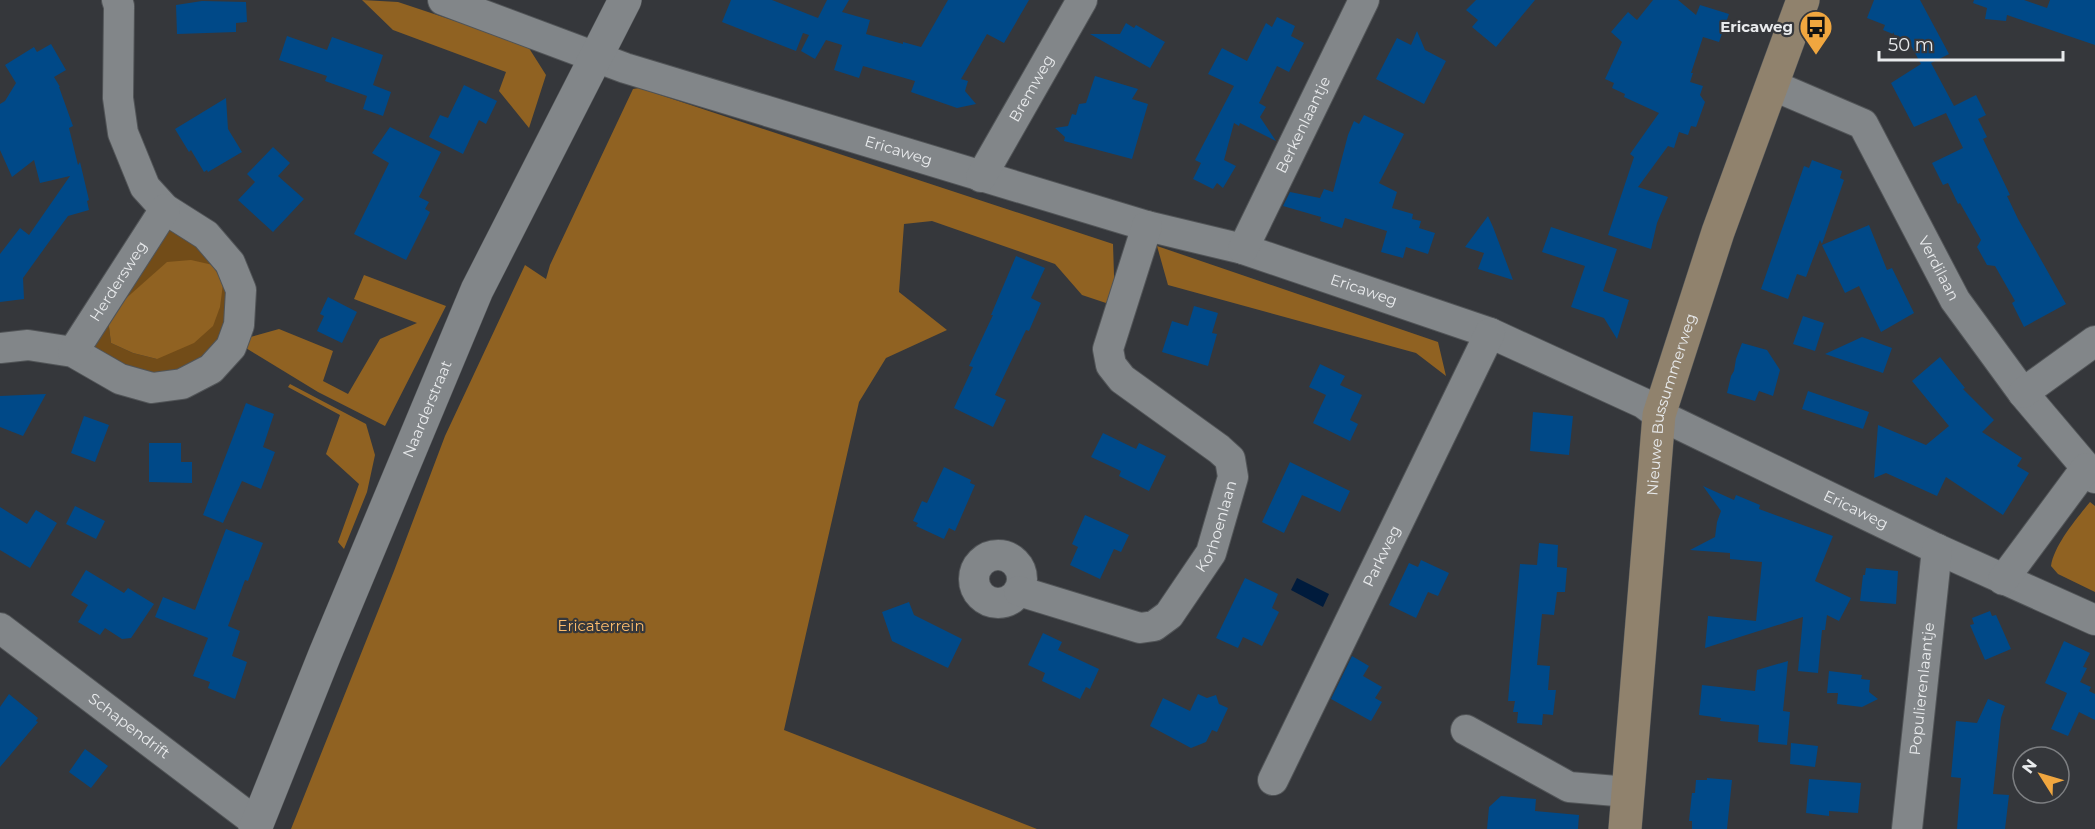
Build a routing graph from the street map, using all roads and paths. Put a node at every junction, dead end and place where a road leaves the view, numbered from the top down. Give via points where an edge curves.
1 (117, 0) edge
2 (443, 0) edge
3 (625, 0) edge
4 (1082, 0) edge
5 (1364, 0) edge
6 (1803, 0) edge
7 (595, 58) junction
8 (1772, 85) junction
9 (981, 177) junction
10 (165, 210) junction
11 (1147, 226) junction
12 (1243, 249) junction
13 (1491, 333) junction
14 (2095, 341) edge
15 (0, 348) edge
16 (73, 352) junction
17 (2023, 393) junction
18 (1659, 415) junction
19 (2091, 473) edge
20 (1937, 549) junction
21 (2003, 580) junction
22 (1019, 591) dead end
23 (2095, 620) edge
24 (0, 627) edge
25 (1466, 730) dead end
26 (1273, 780) dead end
27 (1628, 792) junction
28 (256, 826) edge
29 (1625, 829) edge
30 (1907, 829) edge

1 - 10 street via 118,98 123,133 145,187
2 - 7 street, Ericaweg
3 - 7 street, Naarderstraat
4 - 9 street, Bremweg
5 - 12 street, Berkenlaantje
6 - 8 main road, Nieuwe Bussummerweg
7 - 9 street, Ericaweg
7 - 28 street, Naarderstraat via 477,290
8 - 17 street, Verdilaan via 1863,124 1955,300
8 - 18 main road, Nieuwe Bussummerweg via 1718,232
9 - 11 street, Ericaweg
10 - 16 street, Herdersweg
10 - 16 street via 206,235 230,263 241,290 239,325 231,347 211,369 182,384 152,388 120,380
11 - 12 street, Ericaweg
11 - 22 street, Korhoenlaan via 1108,349 1111,365 1122,379 1230,459 1233,477 1211,553 1169,615 1154,626 1140,628
12 - 13 street, Ericaweg
13 - 18 street, Ericaweg via 1643,403
13 - 26 street, Parkweg
14 - 17 street
15 - 16 street via 28,345
17 - 19 street, Verdilaan
18 - 20 street, Ericaweg
18 - 27 main road, Nieuwe Bussummerweg
19 - 21 street
20 - 21 street, Ericaweg
20 - 30 street, Populierenlaantje
21 - 23 street, Ericaweg
24 - 28 street, Schapendrift
25 - 27 street via 1569,787
27 - 29 main road, Nieuwe Bussummerweg

